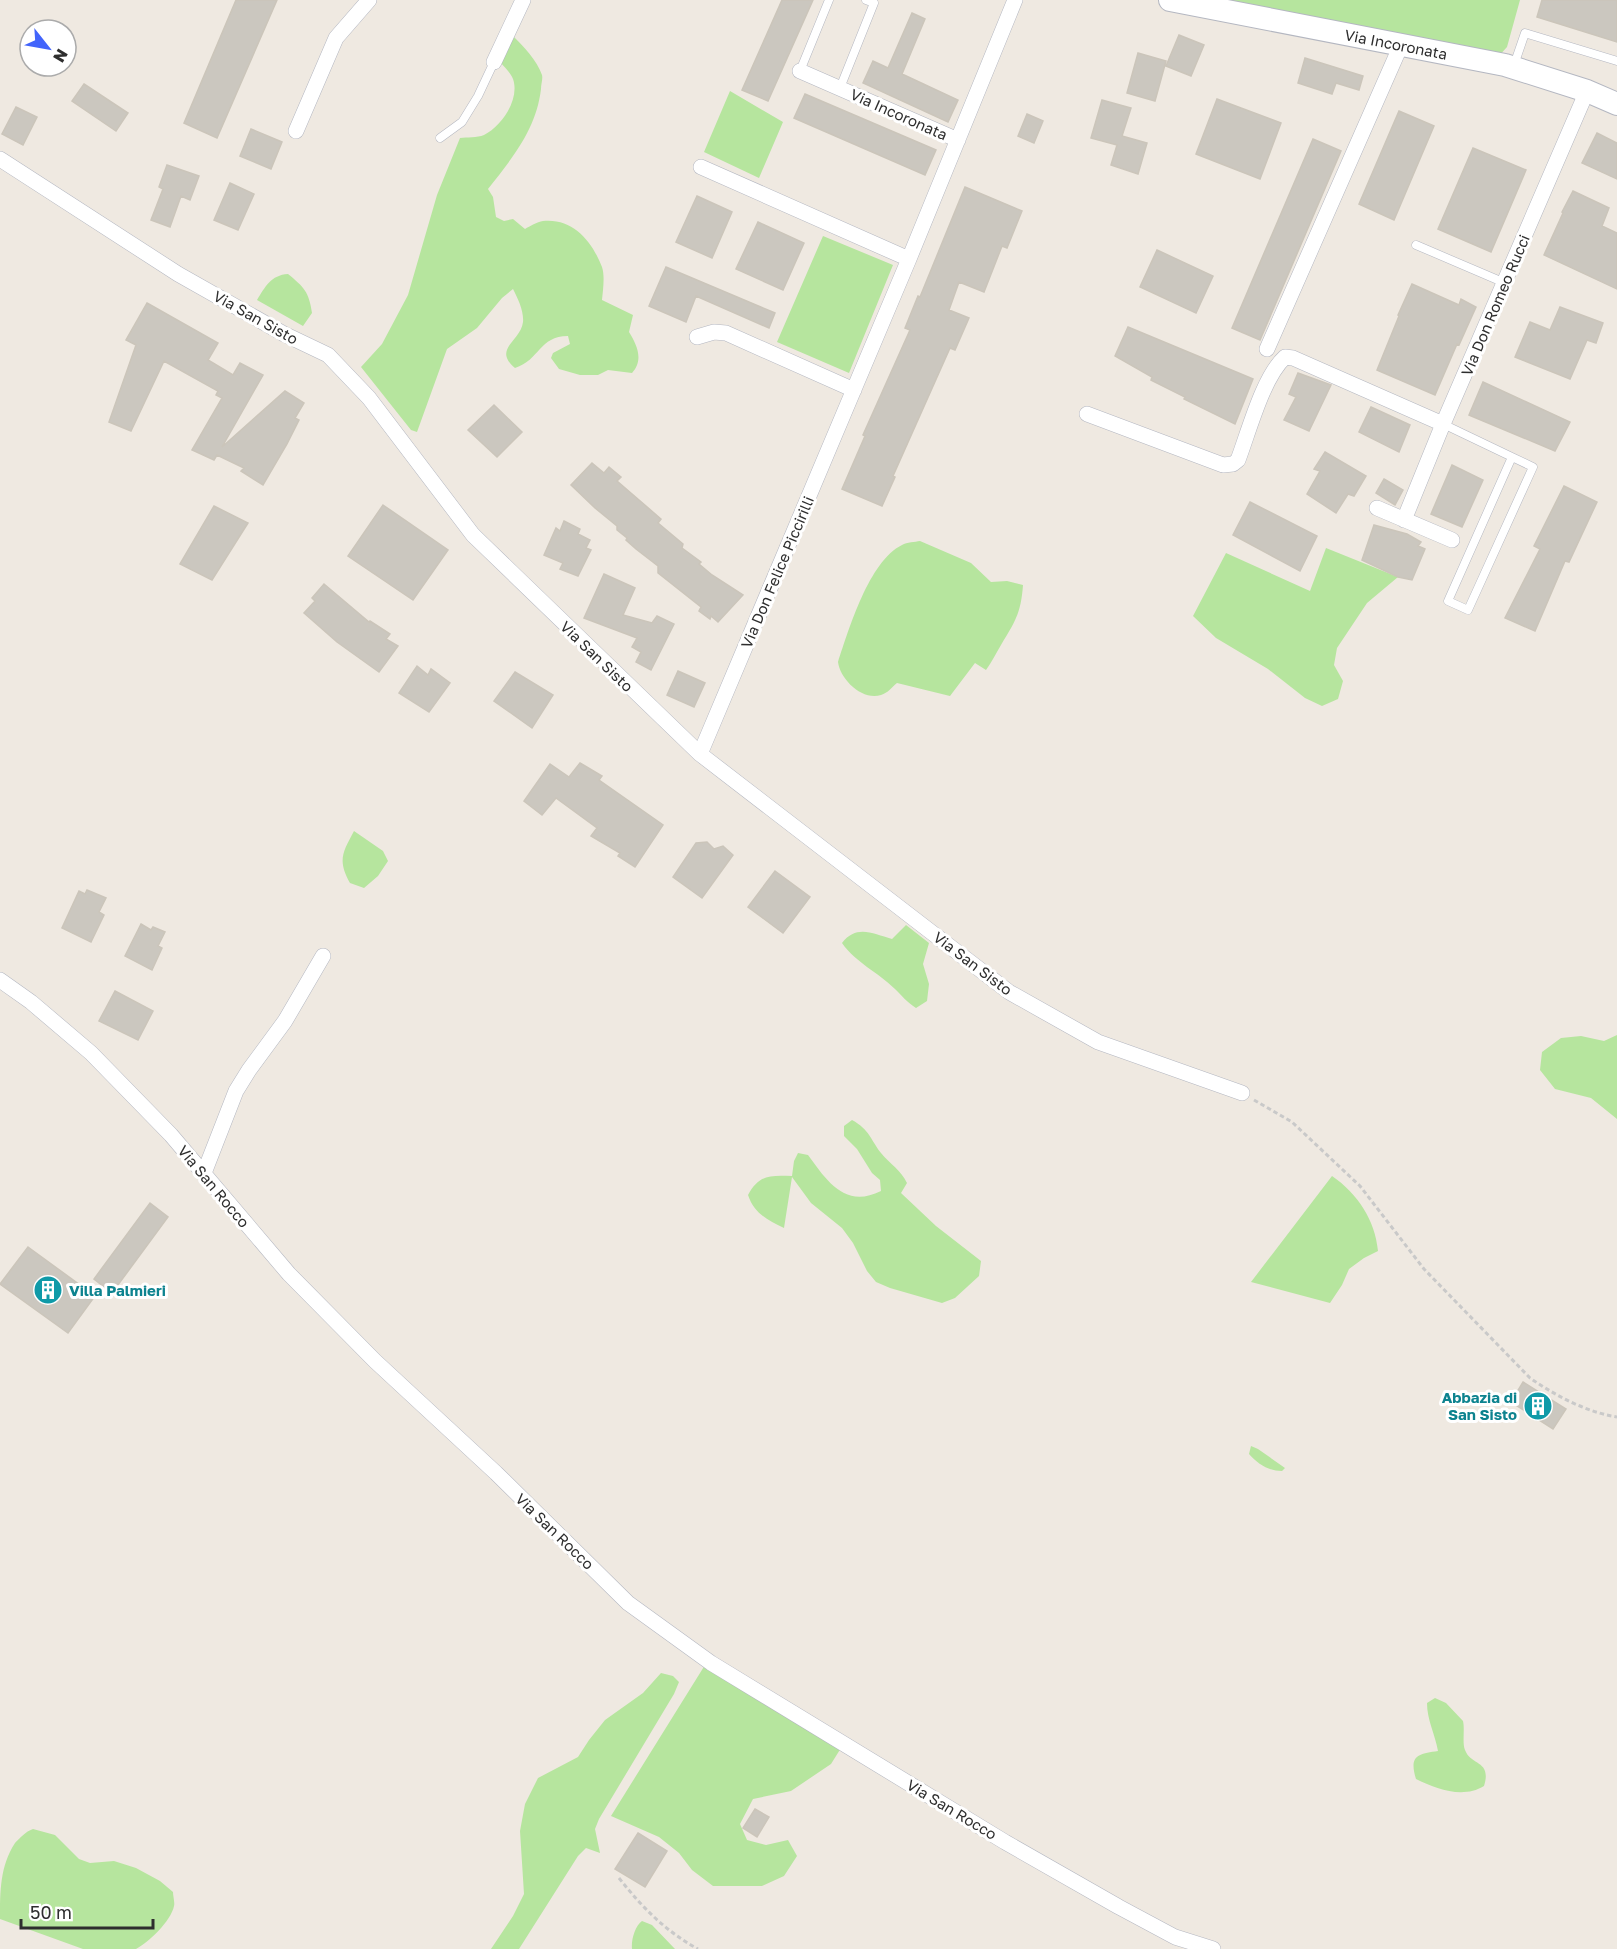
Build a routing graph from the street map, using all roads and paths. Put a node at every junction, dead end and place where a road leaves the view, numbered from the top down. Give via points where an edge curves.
1 (369, 0) edge
2 (524, 0) edge
3 (830, 0) edge
4 (866, 0) edge
5 (1015, 0) edge
6 (1170, 0) edge
7 (1401, 45) junction
8 (1617, 61) edge
9 (494, 62) joint
10 (1514, 68) junction
11 (800, 71) joint
12 (840, 88) junction
13 (1587, 91) junction
14 (1617, 104) edge
15 (296, 131) dead end
16 (441, 138) dead end
17 (958, 140) junction
18 (0, 159) edge
19 (701, 167) dead end
20 (1416, 245) dead end
21 (909, 259) junction
22 (1505, 283) junction
23 (697, 337) dead end
24 (1267, 349) dead end
25 (854, 390) junction
26 (1087, 414) dead end
27 (1443, 424) junction
28 (1512, 457) junction
29 (1377, 508) dead end
30 (1404, 520) junction
31 (1452, 540) dead end
32 (699, 754) junction
33 (323, 956) dead end
34 (0, 980) edge
35 (1242, 1093) joint
36 (204, 1173) junction
37 (1617, 1417) edge
38 (619, 1878) dead end
39 (698, 1949) edge
40 (1213, 1949) edge

1 - 15 street via 336,38
2 - 9 street
3 - 11 lane, Via Incoronata
4 - 12 lane, Via Incoronata via 874,3
5 - 17 street, Via Don Felice Piccirilli
6 - 7 main road, Via Incoronata
7 - 10 main road, Via Incoronata
7 - 24 street
8 - 10 lane via 1525,33
9 - 16 lane via 462,122
10 - 13 main road, Via Incoronata
11 - 12 street, Via Incoronata
12 - 17 street, Via Incoronata
13 - 14 main road, Via Incoronata
13 - 22 street, Via Don Romeo Rucci
17 - 21 street, Via Don Felice Piccirilli
18 - 32 street, Via San Sisto via 178,274 328,355 369,398 473,535
19 - 21 street
20 - 22 lane
21 - 25 street, Via Don Felice Piccirilli
22 - 27 street, Via Don Romeo Rucci
23 - 25 street via 726,333
25 - 32 street, Via Don Felice Piccirilli
26 - 27 street via 1223,465 1233,464 1238,460 1267,382 1285,357
27 - 28 lane
27 - 30 street, Via Don Romeo Rucci
28 - 28 lane via 1448,601 1468,610 1533,467
29 - 30 street
30 - 31 street
32 - 35 street, Via San Sisto via 1009,992 1098,1042
33 - 36 street via 285,1021 236,1091
34 - 36 street, Via San Rocco via 91,1053
35 - 37 path via 1292,1122 1360,1186 1424,1269 1530,1378 1598,1414
36 - 40 street, Via San Rocco via 304,1290 628,1603 711,1663 1005,1842 1175,1937
38 - 39 path via 656,1921

